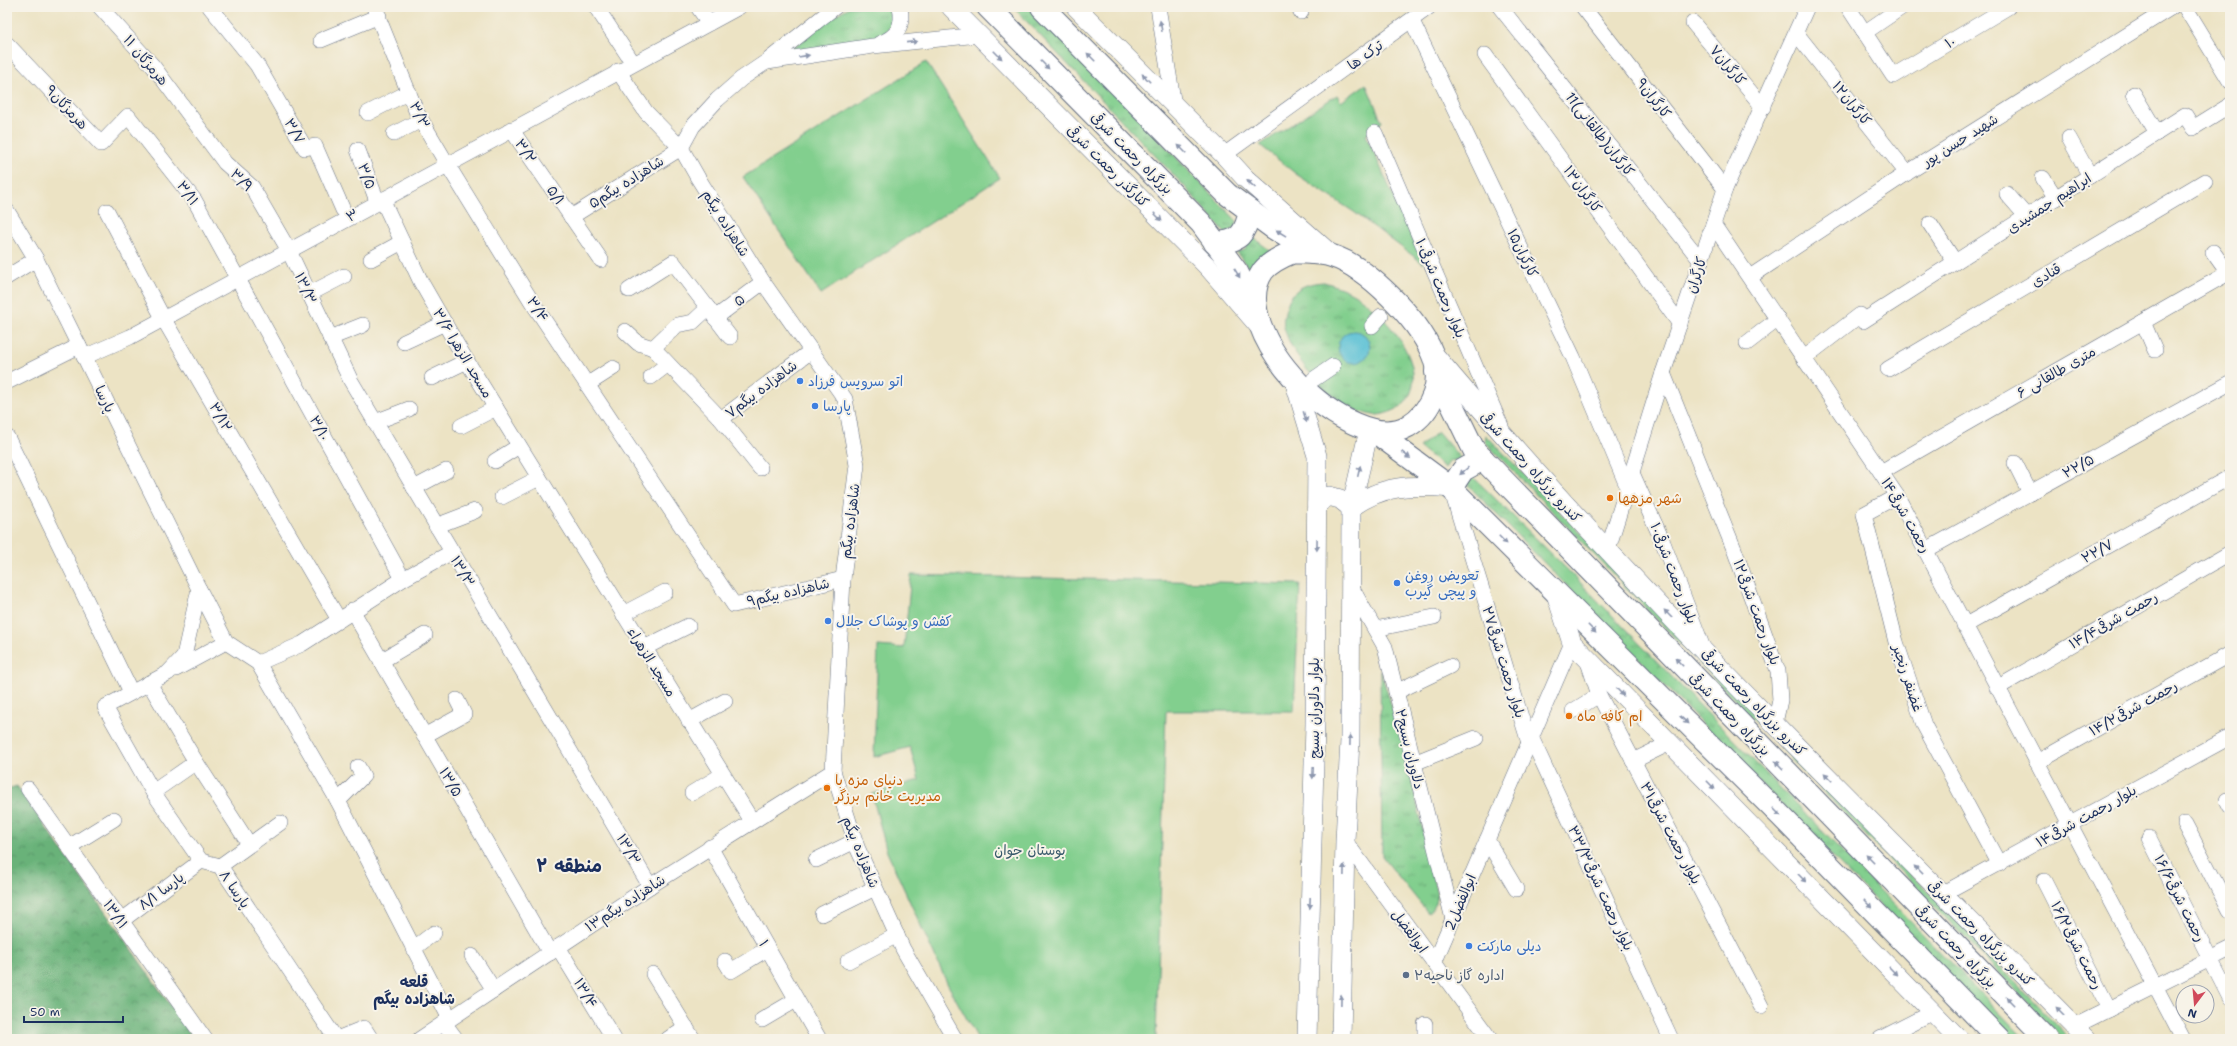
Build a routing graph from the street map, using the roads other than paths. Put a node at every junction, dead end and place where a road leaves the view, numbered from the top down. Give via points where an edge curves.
1 (100, 7) edge
2 (210, 7) edge
3 (596, 7) edge
4 (698, 7) edge
5 (739, 7) edge
6 (835, 7) edge
7 (900, 7) edge
8 (951, 7) edge
9 (988, 7) edge
10 (1042, 7) edge
11 (1076, 7) edge
12 (1158, 7) edge
13 (1429, 7) edge
14 (1500, 7) edge
15 (1583, 7) edge
16 (1808, 7) edge
17 (1848, 7) edge
18 (1902, 7) edge
19 (2008, 7) edge
20 (2172, 7) edge
21 (2185, 7) edge
22 (376, 11) edge
23 (1412, 21) junction
24 (709, 23) junction
25 (1693, 23) dead end
26 (1796, 33) junction
27 (1864, 33) junction
28 (978, 35) junction
29 (321, 40) dead end
30 (7, 44) edge
31 (873, 46) junction
32 (1485, 55) dead end
33 (766, 62) junction
34 (633, 63) junction
35 (618, 71) junction
36 (2230, 81) edge
37 (409, 92) junction
38 (2134, 94) dead end
39 (2230, 105) edge
40 (1174, 106) junction
41 (1762, 107) junction
42 (368, 113) dead end
43 (189, 115) joint
44 (128, 116) joint
45 (421, 120) junction
46 (511, 129) junction
47 (1375, 133) dead end
48 (2157, 133) junction
49 (394, 134) dead end
50 (2069, 138) dead end
51 (680, 148) junction
52 (358, 150) dead end
53 (1224, 155) junction
54 (447, 164) junction
55 (541, 173) joint
56 (1907, 173) junction
57 (2090, 176) junction
58 (2043, 178) dead end
59 (2204, 181) dead end
60 (1725, 189) junction
61 (2007, 194) dead end
62 (2056, 198) junction
63 (379, 200) junction
64 (343, 210) dead end
65 (7, 211) edge
66 (107, 211) dead end
67 (1250, 211) junction
68 (571, 217) junction
69 (2026, 217) junction
70 (1713, 224) junction
71 (1930, 224) dead end
72 (402, 242) junction
73 (1215, 243) junction
74 (288, 249) junction
75 (2213, 252) dead end
76 (1323, 255) junction
77 (36, 259) junction
78 (371, 259) dead end
79 (601, 260) dead end
80 (1701, 261) junction
81 (1955, 262) junction
82 (2229, 273) edge
83 (344, 276) dead end
84 (7, 277) edge
85 (238, 277) junction
86 (1750, 277) junction
87 (763, 282) junction
88 (629, 290) dead end
89 (309, 294) junction
90 (712, 313) junction
91 (164, 318) junction
92 (1778, 319) junction
93 (1260, 321) junction
94 (2143, 322) junction
95 (445, 323) junction
96 (1680, 324) junction
97 (363, 325) dead end
98 (626, 331) dead end
99 (730, 337) dead end
100 (330, 338) junction
101 (404, 342) dead end
102 (1747, 342) dead end
103 (653, 348) junction
104 (2155, 350) dead end
105 (81, 351) junction
106 (811, 351) junction
107 (1804, 358) junction
108 (467, 361) junction
109 (1434, 363) junction
110 (668, 364) junction
111 (1333, 366) dead end
112 (612, 368) dead end
113 (1888, 369) dead end
114 (1663, 373) junction
115 (651, 377) dead end
116 (432, 378) dead end
117 (1304, 379) junction
118 (7, 382) edge
119 (2230, 383) edge
120 (588, 384) junction
121 (496, 408) junction
122 (408, 409) dead end
123 (721, 420) junction
124 (375, 422) junction
125 (461, 426) dead end
126 (1372, 430) junction
127 (7, 437) edge
128 (1508, 442) junction
129 (519, 446) junction
130 (1483, 459) junction
131 (495, 461) dead end
132 (2015, 463) dead end
133 (760, 468) dead end
134 (446, 471) dead end
135 (1882, 472) junction
136 (2230, 477) edge
137 (539, 478) junction
138 (1630, 481) junction
139 (414, 488) junction
140 (1451, 488) junction
141 (2030, 493) junction
142 (1897, 496) junction
143 (502, 497) dead end
144 (554, 503) joint
145 (1317, 504) junction
146 (1351, 508) junction
147 (474, 511) dead end
148 (436, 526) junction
149 (1926, 550) junction
150 (452, 552) junction
151 (1607, 552) junction
152 (2230, 553) edge
153 (403, 579) junction
154 (843, 579) junction
155 (1350, 585) junction
156 (199, 589) junction
157 (1555, 591) junction
158 (665, 592) dead end
159 (734, 605) joint
160 (352, 610) junction
161 (623, 614) junction
162 (1434, 617) dead end
163 (340, 620) junction
164 (688, 626) dead end
165 (1964, 626) junction
166 (1375, 629) junction
167 (425, 635) dead end
168 (226, 642) junction
169 (1572, 643) junction
170 (644, 648) junction
171 (1704, 650) junction
172 (2230, 654) edge
173 (1587, 657) junction
174 (381, 662) junction
175 (258, 663) junction
176 (1450, 666) dead end
177 (168, 673) junction
178 (149, 683) junction
179 (1997, 688) junction
180 (132, 692) junction
181 (1396, 692) junction
182 (1599, 695) junction
183 (457, 700) dead end
184 (725, 701) dead end
185 (1572, 711) dead end
186 (688, 720) junction
187 (1775, 723) junction
188 (424, 736) junction
189 (2230, 737) edge
190 (1476, 738) dead end
191 (1530, 740) junction
192 (1670, 743) junction
193 (1633, 761) junction
194 (196, 762) junction
195 (1414, 762) junction
196 (2037, 762) junction
197 (358, 766) dead end
198 (833, 771) junction
199 (722, 775) junction
200 (28, 788) dead end
201 (153, 792) junction
202 (692, 793) dead end
203 (338, 801) junction
204 (114, 820) dead end
205 (752, 821) junction
206 (280, 823) dead end
207 (2185, 824) dead end
208 (2070, 825) junction
209 (2149, 838) dead end
210 (1487, 840) junction
211 (855, 841) junction
212 (1345, 841) junction
213 (249, 844) junction
214 (69, 847) junction
215 (710, 848) junction
216 (816, 860) dead end
217 (201, 861) junction
218 (1999, 864) junction
219 (220, 866) junction
220 (2044, 881) dead end
221 (650, 886) junction
222 (875, 888) junction
223 (1516, 889) dead end
224 (1942, 894) junction
225 (2230, 911) edge
226 (822, 914) dead end
227 (1453, 919) junction
228 (121, 921) junction
229 (434, 933) dead end
230 (897, 935) junction
231 (413, 949) junction
232 (767, 949) junction
233 (2230, 949) edge
234 (554, 950) junction
235 (472, 956) dead end
236 (2210, 959) junction
237 (725, 961) dead end
238 (848, 961) dead end
239 (1434, 963) junction
240 (653, 974) dead end
241 (2155, 986) junction
242 (494, 990) junction
243 (2230, 998) edge
244 (796, 1000) junction
245 (1761, 1006) dead end
246 (2109, 1009) junction
247 (1933, 1012) junction
248 (762, 1020) dead end
249 (447, 1021) junction
250 (1425, 1024) dead end
251 (689, 1033) edge
252 (2081, 1033) edge
253 (367, 1034) edge
254 (812, 1037) edge
255 (205, 1039) edge
256 (336, 1039) edge
257 (420, 1039) edge
258 (456, 1039) edge
259 (614, 1039) edge
260 (668, 1039) edge
261 (955, 1039) edge
262 (1307, 1039) edge
263 (1341, 1039) edge
264 (1425, 1039) edge
265 (1490, 1039) edge
266 (1671, 1039) edge
267 (1880, 1039) edge
268 (1959, 1039) edge
269 (1999, 1039) edge
270 (2047, 1039) edge
271 (2183, 1039) edge

1 - 43 street, هرمزگان ۱۱ via 153,66
2 - 64 street, ۳/۷ via 256,65 305,148 316,146
3 - 34 street
4 - 24 street
5 - 24 street, ۳
6 - 33 street
7 - 31 street via 900,28 894,36
8 - 28 main road, کنارگذر رحمت شرقی
9 -> 73 highway, بزرگراه رحمت شرقی via 1200,223
67 -> 10 highway via 1227,194
40 -> 11 main road
40 -> 12 street
13 - 23 street, ترک ها
14 - 80 street, 11کارگران(طالقانی)
15 - 60 street, کارگران۹
16 - 26 street, کارگران
17 - 27 street
18 - 27 street
19 - 27 street, ۱۰ via 1893,76
20 - 56 street, شهید حسن پور
21 - 36 street
22 - 29 street
22 - 37 street, ۳/۳
23 - 53 street, ترک ها
23 - 138 street, ۱۵کارگران
24 - 34 street, ۳
25 - 41 street, کارگران۷
26 - 41 street, کارگران
26 - 56 street, ۱۲کارگران
31 -> 28 street
28 -> 93 main road, کنارگذر رحمت شرقی
30 - 44 street, هرمزگان۹ via 101,144
33 -> 31 street
32 - 96 street, کارگران۱۳
33 - 51 street via 717,100 692,126
34 - 35 street, ۳
35 - 46 street, ۳
35 - 51 street, شاهزاده بیگم via 646,112
37 - 42 street
37 - 45 street, ۳/۳
38 - 48 street
39 - 48 street, ابراهیم جمشیدی via 2193,128 2185,115
40 - 53 main road
41 - 60 street, کارگران
43 - 74 street, ۳/۹ via 225,163 252,187
44 - 85 street, ۳/۱۱ via 195,201
45 - 49 street
45 - 54 street, ۳/۳
46 - 54 street, ۳
46 - 55 street, ۳/۲
47 - 128 street, ۱۰بلوار رحمت شرقی
48 - 57 street, ابراهیم جمشیدی
50 - 57 street
51 - 68 street, شاهزاده بیگم۵
51 - 87 street, شاهزاده بیگم
52 - 63 street, ۳/۵
76 -> 53 main road
54 - 63 street, ۳
54 - 120 street, ۳/۴ via 532,302
55 - 68 street, ۵/۱
56 - 86 street, شهید حسن پور
57 - 62 street, ابراهیم جمشیدی
58 - 62 street
59 - 113 street, قنادی
60 - 70 street, کارگران
61 - 69 street
62 - 69 street, ابراهیم جمشیدی
63 - 72 street, مسجد الزهرا ۳/۶
63 - 74 street, ۳
65 - 77 street, پارسا
66 - 91 street, ۳/۱۲
67 - 73 highway via 1243,233 1235,240
76 -> 67 highway
68 - 79 street, ۵/۱
69 - 81 street, ابراهیم جمشیدی
70 - 80 street, کارگران
70 - 86 street, ۱۴رحمت شرقی
71 - 81 street
72 - 78 street
72 - 95 street, مسجد الزهرا ۳/۶
73 -> 93 highway, بزرگراه رحمت شرقی via 1237,272
74 - 85 street, ۳
74 - 89 street, ۱۳/۳
75 - 82 street
76 - 93 highway via 1293,252 1263,271 1256,295
76 - 109 highway, بزرگراه رحمت شرقی via 1364,274 1397,303 1414,322
77 - 84 street
77 - 105 street, پارسا
80 - 96 street, کارگران
81 - 107 street, ابراهیم جمشیدی via 1862,318
82 - 94 street, ۶ متری طالقانی
83 - 89 street
85 - 91 street, ۳
85 - 153 street, ۳/۱۰
86 - 92 street, ۱۴رحمت شرقی
87 - 90 street, ۵
87 - 106 street, شاهزاده بیگم
88 - 90 street via 673,262
89 - 100 street, ۱۳/۳
90 - 99 street
90 - 103 street, ۵ via 693,322 677,325
91 - 105 street, ۳ via 130,336
91 - 163 street, ۳/۱۲
92 - 102 street
92 - 107 street, ۱۴رحمت شرقی
93 - 117 highway, بزرگراه رحمت شرقی via 1278,360
94 - 104 street
94 - 135 street, ۶ متری طالقانی
95 - 101 street
95 - 108 street, مسجد الزهرا ۳/۶
96 - 114 street, کارگران
97 - 100 street
98 - 103 street via 638,343
100 - 124 street, ۱۳/۳
103 - 110 street
105 - 118 street, ۳
105 - 156 street, پارسا
106 - 123 street, شاهزاده بیگم۷
106 - 154 street, شاهزاده بیگم via 845,399 857,465
107 - 135 street, ۱۴رحمت شرقی
108 - 116 street
108 - 121 street, مسجد الزهرا ۳/۶
109 - 126 highway via 1435,394 1429,408 1418,420 1404,428
109 - 128 main road, کندرو بزرگراه رحمت شرقی
109 - 130 highway, بزرگراه رحمت شرقی via 1474,450
110 - 115 street
110 - 123 street
111 - 117 street
112 - 120 street
114 - 138 street, کارگران
114 - 187 street, بلوار رحمت شرقی۱۲ via 1734,549 1778,672 1780,700
117 - 126 highway, بزرگراه رحمت شرقی via 1329,409
117 -> 145 main road, بلوار دلاوران بسیج via 1317,456
119 - 141 street, ۲۲/۵
120 - 159 street, ۳/۴
121 - 125 street
121 - 129 street, مسجد الزهرا ۳/۶
122 - 124 street
123 - 133 street, شاهزاده بیگم۷
124 - 139 street, ۱۳/۳
126 -> 140 highway
146 -> 126 main road
127 - 180 street
128 - 151 main road, کندرو بزرگراه رحمت شرقی
129 - 131 street
129 - 137 street, مسجد الزهرا ۳/۶
130 -> 140 highway via 1463,470
270 -> 130 highway, بزرگراه رحمت شرقی
132 - 141 street
134 - 139 street
135 - 142 street, ۱۴رحمت شرقی
136 - 165 street, ۲۲/۷
137 - 143 street
137 - 144 street, مسجد الزهرا ۳/۶
138 - 151 street, کارگران
138 - 171 street, بلوار رحمت شرقی۱۰ via 1662,540
139 - 148 street, ۱۳/۳
140 - 146 main road via 1393,488 1372,494
140 -> 157 highway
140 - 191 street, بلوار رحمت شرقی۲۷
141 - 149 street, ۲۲/۵
142 - 149 street, ۱۴رحمت شرقی
142 - 218 street, غضنفر رنجبر via 1864,514 1896,642 1924,725
144 - 161 street, مسجد الزهراء
145 - 146 main road via 1328,496 1340,499
145 -> 262 main road, بلوار دلاوران بسیج
146 - 155 main road
147 - 148 street
148 - 150 street, ۱۳/۳
149 - 165 street, ۱۴رحمت شرقی
150 - 153 street
150 - 221 street, ۱۳/۳
171 -> 151 main road, کندرو بزرگراه رحمت شرقی
152 - 179 street, ۱۴/۴رحمت شرقی
153 - 160 street
154 - 159 street, شاهزاده بیگم۹
154 - 198 street, شاهزاده بیگم
155 - 166 street, دلاوران بسیج۲
212 -> 155 main road via 1350,740
156 - 168 street, پارسا
156 - 177 street via 184,656
157 - 169 main road
157 -> 269 highway via 1781,816
158 - 161 street
160 - 163 street
160 - 174 street, ۱۳/۵
161 - 170 street, مسجد الزهراء
162 - 166 street
163 - 175 street via 302,644
164 - 170 street
165 - 179 street, ۱۴رحمت شرقی
166 - 181 street, دلاوران بسیج۲ via 1385,647
167 - 174 street
168 - 175 street, پارسا
168 - 177 street
169 - 173 main road
169 - 191 street, ابوالفضل2
170 - 186 street, مسجد الزهراء
171 - 187 main road, کندرو بزرگراه رحمت شرقی
172 - 196 street, ۱۴/۲رحمت شرقی
173 - 182 street, بلوار رحمت شرقی۳۱
173 -> 192 main road
174 - 188 street, ۱۳/۵
175 - 203 street
176 - 181 street
177 - 178 street
178 - 180 street
178 - 194 street
179 - 196 street, ۱۴رحمت شرقی
180 - 201 street, ۸ پارسا via 105,707
181 - 195 street, دلاوران بسیج۲
182 - 185 street
182 - 193 street, بلوار رحمت شرقی۳۱
183 - 188 street via 464,714
184 - 186 street
186 - 199 street, مسجد الزهراء
224 -> 187 main road, کندرو بزرگراه رحمت شرقی
188 - 234 street, ۱۳/۵
189 - 208 street, بلوار رحمت شرقی۱۴
190 - 195 street
191 - 210 street, ابوالفضل2
191 - 266 street, بلوار رحمت شرقی۳۳/۳
192 - 193 street
192 -> 247 main road
193 - 245 street, بلوار رحمت شرقی۳۱
194 - 201 street
194 - 213 street
195 - 227 street, دلاوران بسیج۲
196 - 208 street, ۱۴رحمت شرقی
197 - 203 street via 364,776
198 - 205 street, شاهزاده بیگم۱۳
198 - 211 street, شاهزاده بیگم
199 - 202 street
199 - 205 street, مسجد الزهراء
200 - 214 street, ۱۳/۱۱
201 - 217 street, ۸ پارسا
203 - 231 street
204 - 214 street
205 - 215 street, شاهزاده بیگم۱۳
206 - 213 street
207 - 225 street
208 - 218 street, بلوار رحمت شرقی۱۴
208 - 241 street, ۱۴رحمت شرقی
209 - 236 street, ۱۶/۶رحمت شرقی
210 - 223 street
210 - 227 street, ابوالفضل2
211 - 216 street
211 - 222 street, شاهزاده بیگم
212 - 239 street, ابوالفضل
263 -> 212 main road
213 - 219 street
214 - 228 street, ۱۳/۱۱
215 - 221 street, شاهزاده بیگم۱۳
215 - 232 street, ۱
217 - 219 street, ۸ پارسا
217 - 228 street, ۸/۱ پارسا
218 - 224 street, بلوار رحمت شرقی۱۴
219 - 256 street, ۸ پارسا
220 - 246 street, ۱۶/۲رحمت شرقی
221 - 234 street, شاهزاده بیگم۱۳
222 - 226 street
222 - 230 street, شاهزاده بیگم
252 -> 224 main road, کندرو بزرگراه رحمت شرقی
227 - 239 street, ابوالفضل2
228 - 255 street, ۱۳/۱۱
229 - 231 street
230 - 238 street
230 - 261 street, شاهزاده بیگم
231 - 249 street
232 - 237 street via 732,971
232 - 244 street, ۱
233 - 236 street
234 - 242 street, شاهزاده بیگم۱۳
234 - 259 street, ۱۳/۴
235 - 242 street
236 - 241 street
236 - 243 street, ۱۶/۶رحمت شرقی
239 - 265 street, ابوالفضل
240 - 251 street
241 - 246 street
241 - 271 street, ۱۴رحمت شرقی
242 - 249 street, شاهزاده بیگم۱۳
244 - 248 street
244 - 254 street, ۱
246 - 252 street
247 - 267 street
247 - 268 main road
249 - 257 street, شاهزاده بیگم۱۳
249 - 258 street
250 - 264 street
251 - 260 street
253 - 256 street

